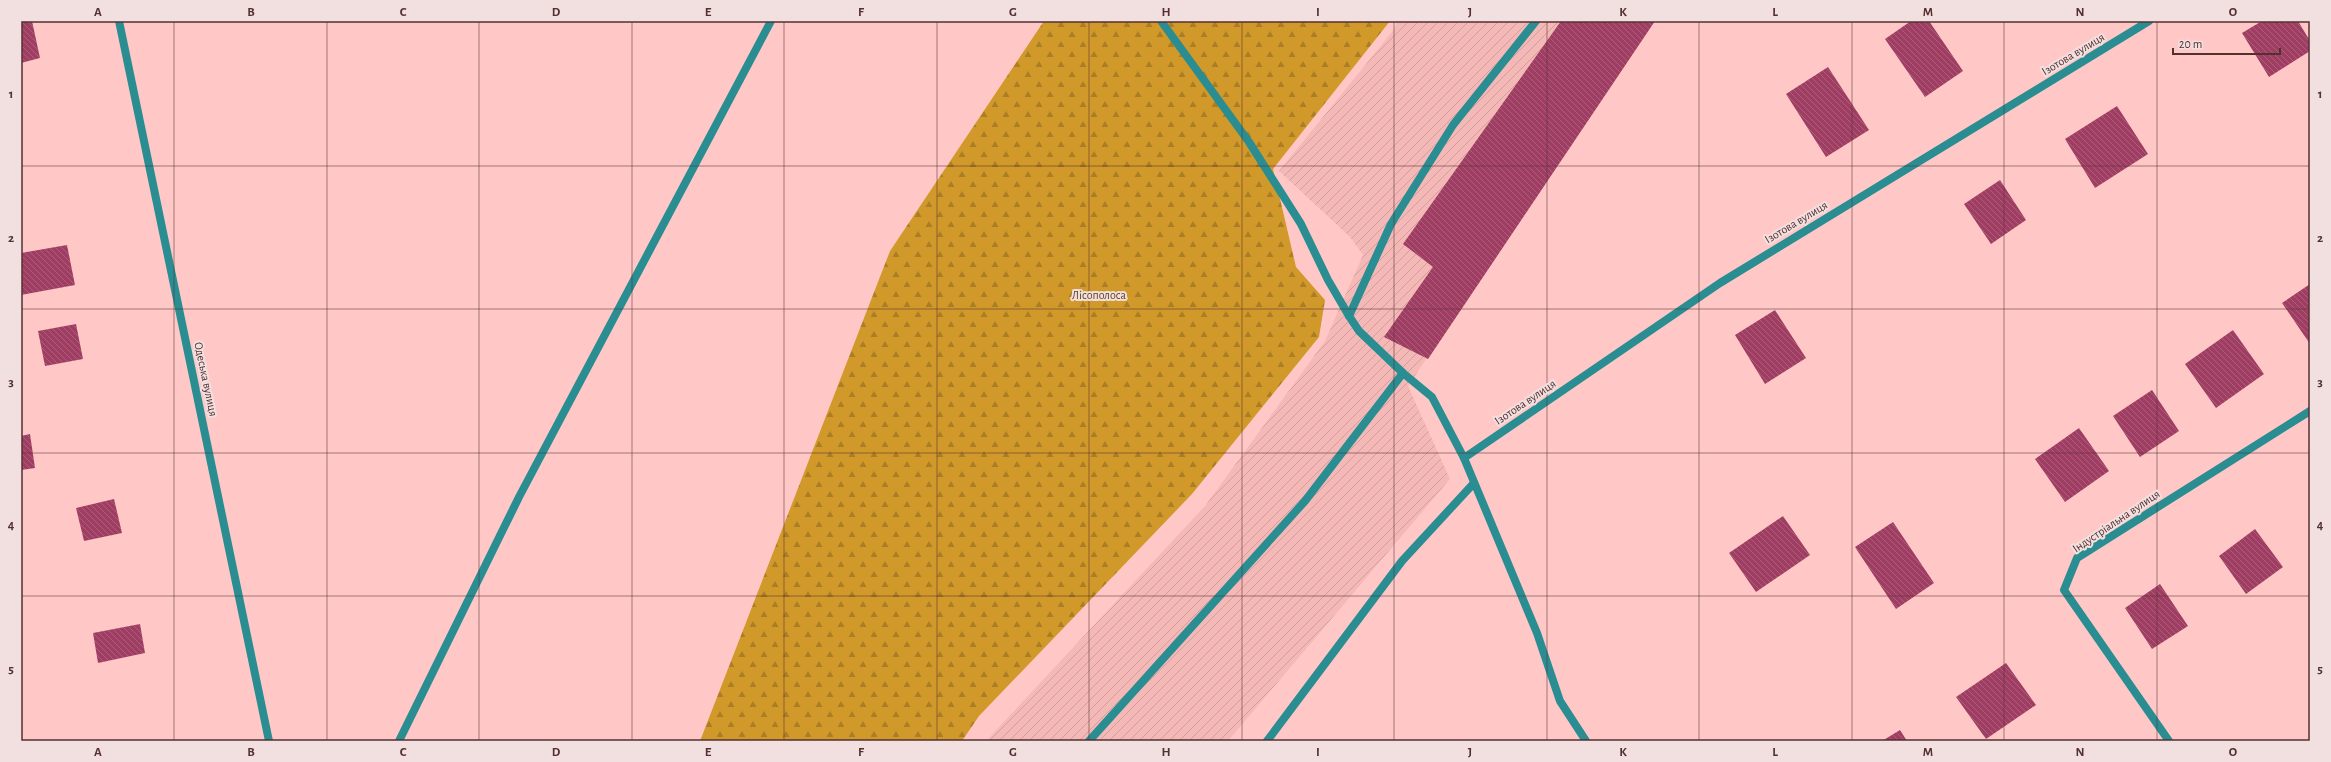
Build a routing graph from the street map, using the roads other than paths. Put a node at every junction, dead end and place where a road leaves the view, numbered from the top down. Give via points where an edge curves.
1 (119, 21) edge
2 (771, 21) edge
3 (1162, 21) edge
4 (1536, 21) edge
5 (2149, 21) edge
6 (1349, 316) junction
7 (1403, 373) junction
8 (2310, 411) edge
9 (1464, 458) junction
10 (1474, 483) junction
11 (269, 741) edge
12 (398, 741) edge
13 (1089, 741) edge
14 (1267, 741) edge
15 (1586, 741) edge
16 (2169, 741) edge

1 - 11 street, Одеська вулиця
2 - 12 street via 519,497
3 - 6 street via 1249,142 1301,224
4 - 6 street via 1453,125 1391,224
5 - 9 street, Ізотова вулиця via 1720,282
6 - 7 street via 1360,331
7 - 9 street via 1432,397
7 - 13 street via 1305,501
8 - 16 street, Індустріальна вулиця via 2077,558 2064,590
9 - 10 street
10 - 14 street via 1402,561
10 - 15 street via 1537,633 1560,701

